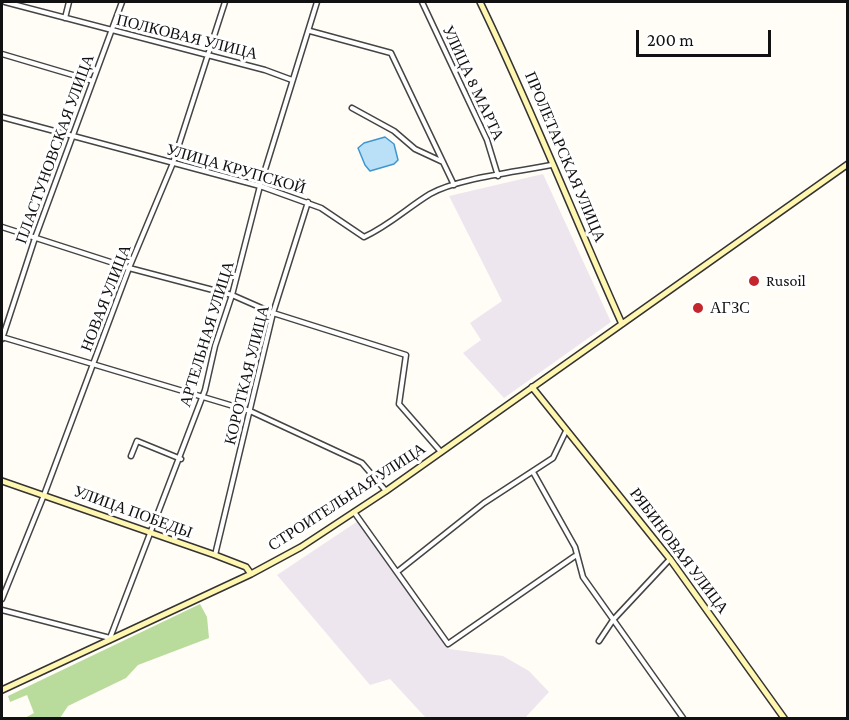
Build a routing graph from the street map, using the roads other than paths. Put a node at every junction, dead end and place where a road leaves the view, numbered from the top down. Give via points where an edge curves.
1 (5, 2) edge
2 (69, 2) edge
3 (122, 2) edge
4 (225, 2) edge
5 (317, 2) edge
6 (422, 2) edge
7 (480, 2) edge
8 (65, 18) junction
9 (111, 30) junction
10 (310, 31) junction
11 (2, 54) edge
12 (206, 54) junction
13 (292, 80) junction
14 (93, 81) junction
15 (352, 108) dead end
16 (2, 117) edge
17 (72, 137) junction
18 (443, 162) junction
19 (173, 163) junction
20 (848, 164) edge
21 (552, 165) junction
22 (498, 177) junction
23 (454, 185) junction
24 (260, 186) junction
25 (308, 202) junction
26 (2, 228) edge
27 (35, 238) junction
28 (129, 268) junction
29 (232, 295) junction
30 (273, 313) junction
31 (622, 324) junction
32 (2, 338) edge
33 (94, 363) junction
34 (532, 387) junction
35 (202, 395) junction
36 (249, 411) junction
37 (566, 431) junction
38 (441, 452) junction
39 (130, 456) dead end
40 (181, 459) junction
41 (533, 472) junction
42 (2, 481) edge
43 (386, 491) junction
44 (44, 495) junction
45 (354, 512) junction
46 (152, 533) junction
47 (215, 555) junction
48 (575, 556) junction
49 (670, 559) junction
50 (397, 572) junction
51 (251, 573) junction
52 (2, 599) edge
53 (2, 610) edge
54 (613, 620) junction
55 (110, 638) junction
56 (598, 641) dead end
57 (2, 690) edge
58 (683, 718) edge
59 (784, 718) edge

1 - 8 street, ПОЛКОВАЯ УЛИЦА
2 - 8 street
3 - 9 street, ПЛАСТУНОВСКАЯ УЛИЦА
4 - 12 street, НОВАЯ УЛИЦА
5 - 10 street, АРТЕЛЬНАЯ УЛИЦА
6 - 22 street, УЛИЦА 8 МАРТА via 487,140
7 - 21 street, ПРОЛЕТАРСКАЯ УЛИЦА via 516,76
8 - 9 street, ПОЛКОВАЯ УЛИЦА
9 - 12 street, ПОЛКОВАЯ УЛИЦА
9 - 14 street, ПЛАСТУНОВСКАЯ УЛИЦА
10 - 13 street, АРТЕЛЬНАЯ УЛИЦА
10 - 18 street via 391,53
11 - 14 street
12 - 13 street, ПОЛКОВАЯ УЛИЦА
12 - 19 street, НОВАЯ УЛИЦА
13 - 24 street, АРТЕЛЬНАЯ УЛИЦА
14 - 17 street, ПЛАСТУНОВСКАЯ УЛИЦА
15 - 18 street
16 - 17 street, УЛИЦА КРУПСКОЙ
17 - 19 street, УЛИЦА КРУПСКОЙ
17 - 27 street, ПЛАСТУНОВСКАЯ УЛИЦА
18 - 23 street
19 - 24 street, УЛИЦА КРУПСКОЙ
19 - 28 street, НОВАЯ УЛИЦА
20 - 31 street, СТРОИТЕЛЬНАЯ УЛИЦА
21 - 22 street, УЛИЦА КРУПСКОЙ
21 - 31 street, ПРОЛЕТАРСКАЯ УЛИЦА
22 - 23 street, УЛИЦА КРУПСКОЙ
23 - 25 street, УЛИЦА КРУПСКОЙ via 431,194 388,226 364,237
24 - 25 street, УЛИЦА КРУПСКОЙ
24 - 29 street, АРТЕЛЬНАЯ УЛИЦА
25 - 30 street, КОРОТКАЯ УЛИЦА
26 - 27 street
27 - 28 street
27 - 32 street, ПЛАСТУНОВСКАЯ УЛИЦА
28 - 29 street
28 - 33 street, НОВАЯ УЛИЦА
29 - 30 street
29 - 35 street, АРТЕЛЬНАЯ УЛИЦА
30 - 36 street, КОРОТКАЯ УЛИЦА
30 - 38 street via 406,355 399,404
31 - 34 street, СТРОИТЕЛЬНАЯ УЛИЦА
32 - 33 street
33 - 35 street
33 - 44 street, НОВАЯ УЛИЦА
34 - 37 street, РЯБИНОВАЯ УЛИЦА
34 - 38 street, СТРОИТЕЛЬНАЯ УЛИЦА
35 - 36 street
35 - 40 street, АРТЕЛЬНАЯ УЛИЦА
36 - 43 street via 362,463
36 - 47 street, КОРОТКАЯ УЛИЦА
37 - 41 street via 553,458
37 - 49 street, РЯБИНОВАЯ УЛИЦА
38 - 43 street, СТРОИТЕЛЬНАЯ УЛИЦА
39 - 40 street via 137,441
40 - 46 street, АРТЕЛЬНАЯ УЛИЦА
41 - 48 street via 575,547
41 - 50 street via 484,503
42 - 44 street, УЛИЦА ПОБЕДЫ
43 - 45 street, СТРОИТЕЛЬНАЯ УЛИЦА
44 - 46 street, УЛИЦА ПОБЕДЫ
44 - 52 street, НОВАЯ УЛИЦА
45 - 50 street
45 - 51 street, СТРОИТЕЛЬНАЯ УЛИЦА via 301,547
46 - 47 street, УЛИЦА ПОБЕДЫ
46 - 55 street, АРТЕЛЬНАЯ УЛИЦА
47 - 51 street, УЛИЦА ПОБЕДЫ via 246,567
48 - 50 street via 448,644
48 - 54 street via 583,577
49 - 54 street
49 - 59 street, РЯБИНОВАЯ УЛИЦА
51 - 55 street, СТРОИТЕЛЬНАЯ УЛИЦА
53 - 55 street
54 - 56 street
54 - 58 street
55 - 57 street, СТРОИТЕЛЬНАЯ УЛИЦА

